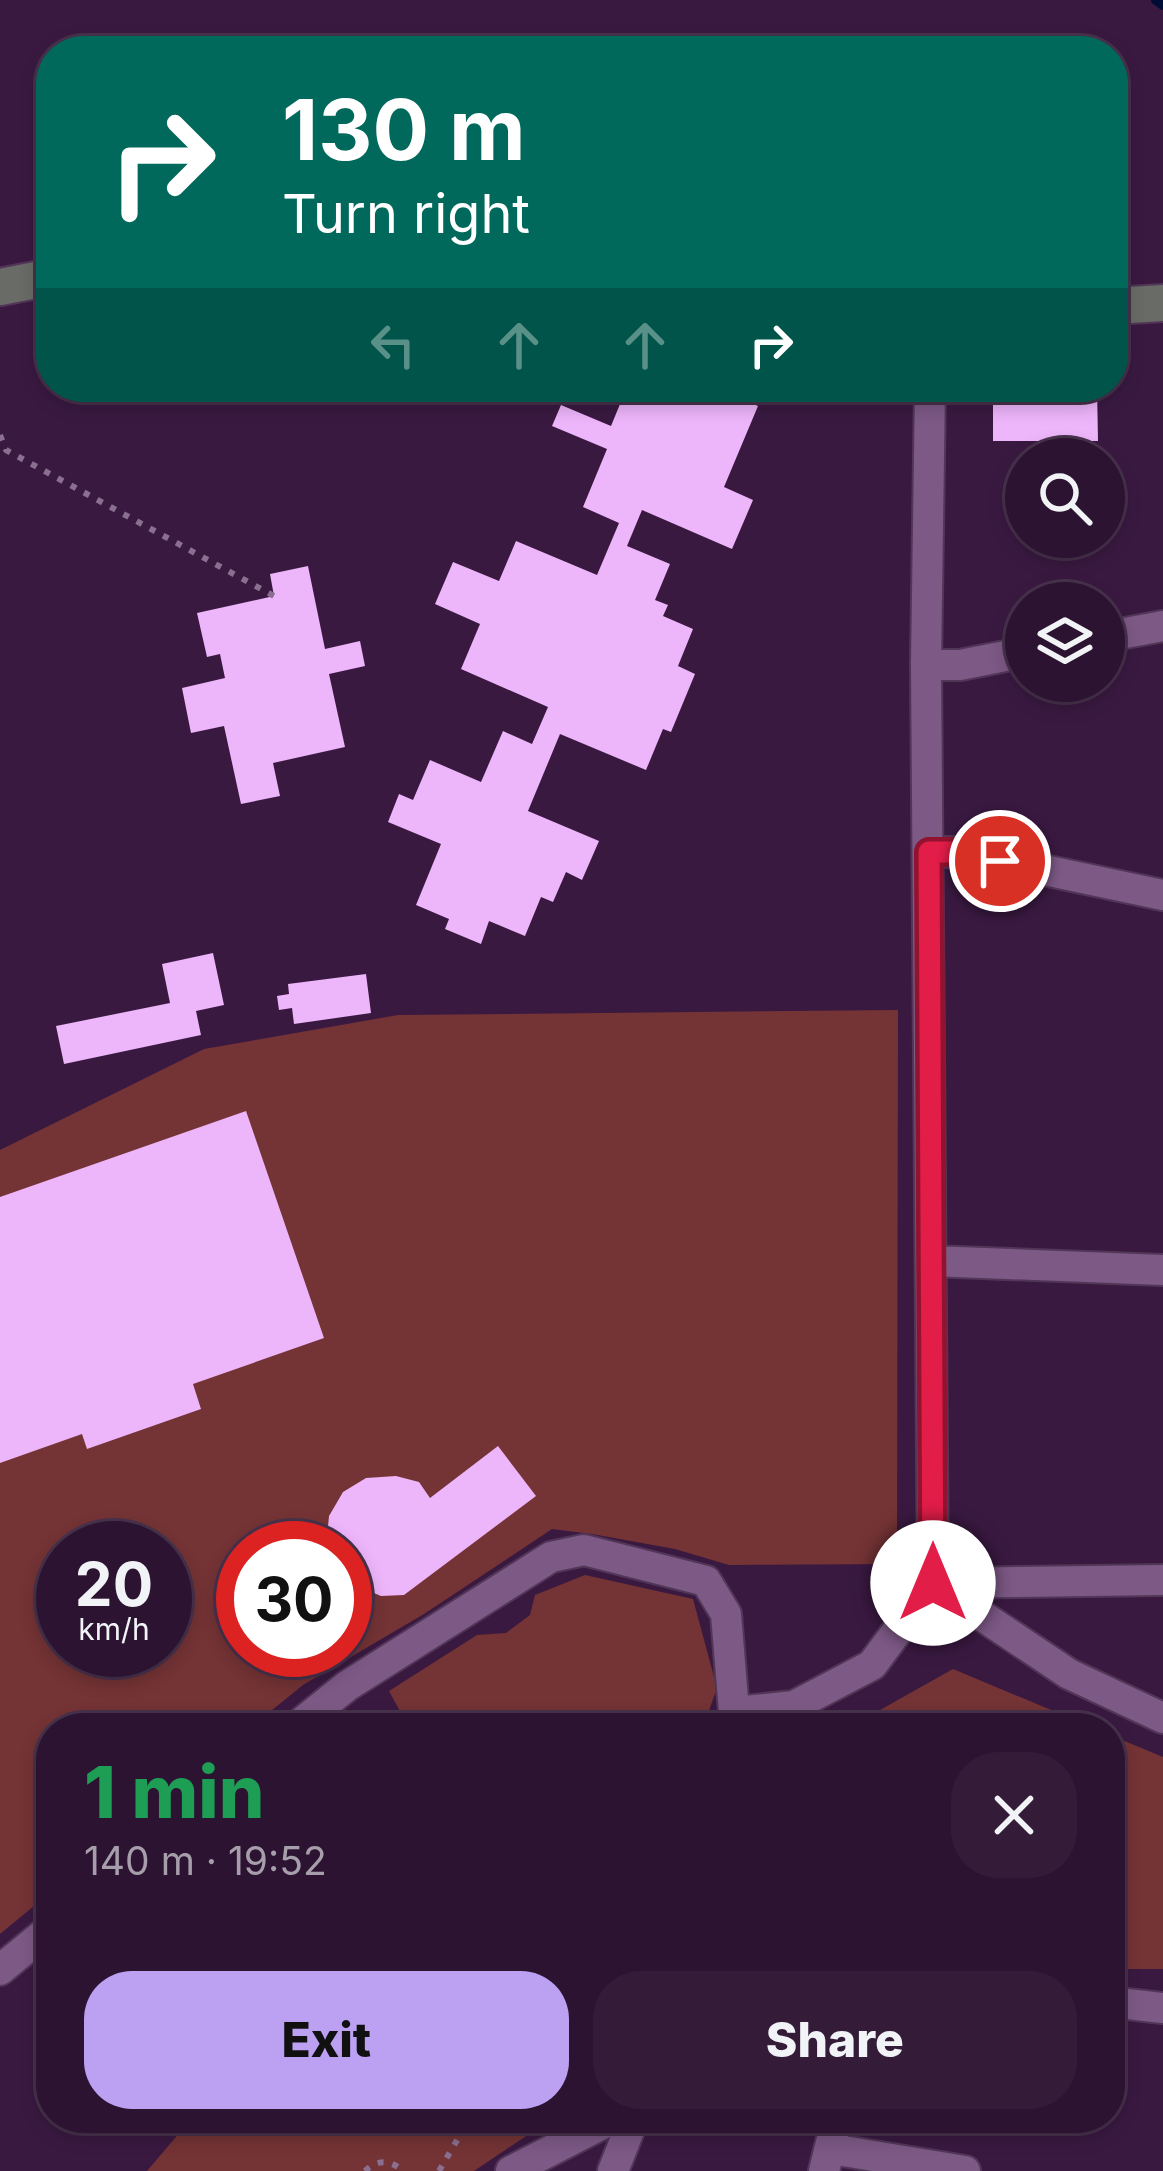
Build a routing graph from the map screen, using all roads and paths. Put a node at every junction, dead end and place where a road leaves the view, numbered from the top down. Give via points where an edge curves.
1 (36, 280) edge
2 (0, 287) edge
3 (1163, 303) edge
4 (1128, 304) edge
5 (931, 402) edge
6 (0, 436) edge
7 (274, 596) dead end
8 (1163, 626) edge
9 (1125, 633) edge
10 (1005, 656) edge
11 (926, 665) junction
12 (929, 852) junction
13 (1163, 896) edge
14 (931, 1261) junction
15 (1163, 1270) edge
16 (1163, 1580) edge
17 (933, 1583) junction
18 (314, 1713) edge
19 (1163, 1718) edge
20 (36, 1940) edge
21 (0, 1970) edge
22 (1125, 2004) edge
23 (1163, 2008) edge
24 (462, 2133) edge
25 (585, 2133) edge
26 (628, 2133) edge
27 (831, 2146) edge
28 (365, 2171) edge
29 (403, 2171) edge
30 (440, 2171) edge
31 (511, 2171) edge
32 (613, 2171) edge
33 (964, 2171) edge

1 - 2 main road
3 - 4 main road
5 - 11 street
6 - 7 path via 6,450
8 - 9 street
10 - 11 street
11 - 12 street
12 - 13 street
12 - 14 street
14 - 15 street
14 - 17 street
16 - 17 street
17 - 18 street via 872,1665 794,1706 734,1712 726,1614 706,1581 584,1550 551,1557
17 - 19 street via 1069,1674
20 - 21 street
22 - 23 street
24 - 30 path
25 - 31 street
26 - 32 street
27 - 33 street
28 - 29 path via 382,2162

